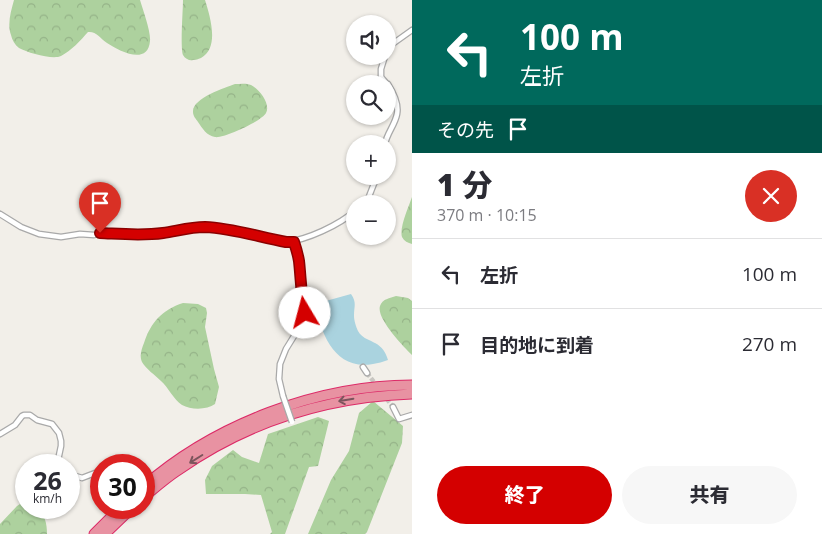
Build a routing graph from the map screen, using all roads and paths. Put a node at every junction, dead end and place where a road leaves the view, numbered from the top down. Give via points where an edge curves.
1 (412, 30) edge
2 (396, 41) edge
3 (396, 101) edge
4 (396, 118) edge
5 (0, 214) edge
6 (346, 217) edge
7 (294, 242) junction
8 (363, 367) dead end
9 (367, 373) tunnel mouth
10 (412, 385) edge
11 (412, 394) edge
12 (393, 407) tunnel mouth
13 (412, 414) edge
14 (292, 422) dead end
15 (0, 434) edge
16 (59, 454) edge
17 (155, 478) edge
18 (155, 488) edge
19 (109, 519) edge
20 (121, 519) edge
21 (94, 534) edge
22 (105, 534) edge

1 - 2 street
3 - 4 street
5 - 7 street via 39,234 136,236 206,227
6 - 7 street
7 - 14 street, bridge via 305,313 300,328 286,349 278,379
8 - 9 street
10 - 17 highway via 344,392 271,412 204,444
11 -> 18 highway via 341,401 273,420 206,452
12 - 13 street via 400,418
15 - 16 street via 24,415 30,415 52,424 59,433
19 - 21 highway
20 - 22 highway

